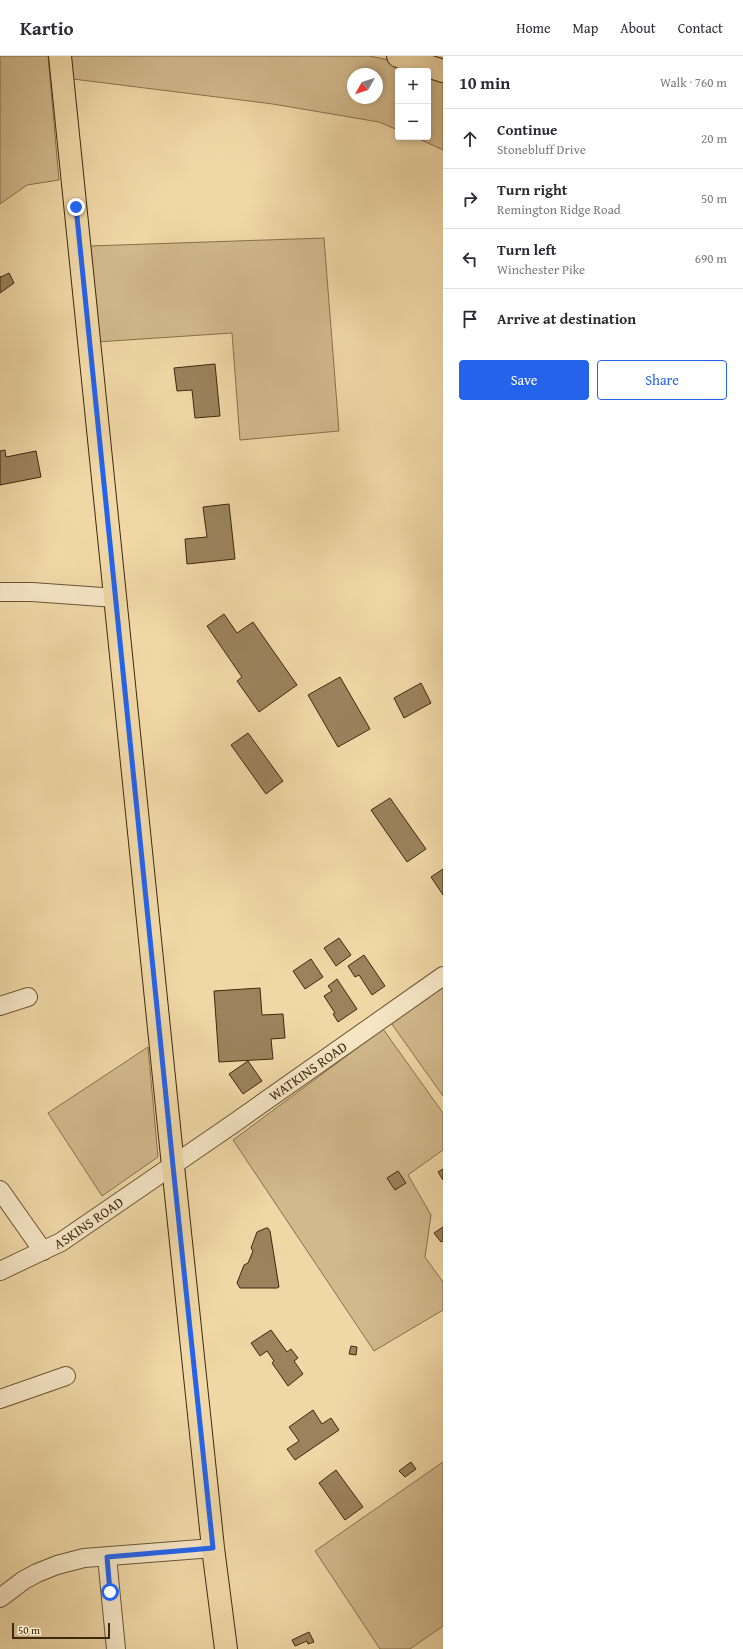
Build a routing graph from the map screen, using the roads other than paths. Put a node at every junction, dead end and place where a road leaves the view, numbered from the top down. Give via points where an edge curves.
1 (398, 56) edge
2 (61, 66) edge
3 (443, 71) edge
4 (0, 592) edge
5 (116, 598) junction
6 (443, 976) edge
7 (28, 997) dead end
8 (0, 1006) edge
9 (173, 1166) junction
10 (0, 1190) edge
11 (43, 1251) junction
12 (0, 1271) edge
13 (66, 1376) dead end
14 (0, 1399) edge
15 (213, 1548) junction
16 (107, 1557) junction
17 (0, 1598) edge
18 (116, 1649) edge
19 (226, 1649) edge

1 - 3 main road
2 - 5 main road
4 - 5 street
5 - 9 main road
6 - 9 street, WATKINS ROAD
7 - 8 street
9 - 11 street, ASKINS ROAD via 61,1242
9 - 15 main road
10 - 11 street
11 - 12 street, ASKINS ROAD
13 - 14 street
15 - 16 street
15 - 19 main road
16 - 17 street via 84,1558 57,1565 24,1580
16 - 18 street

